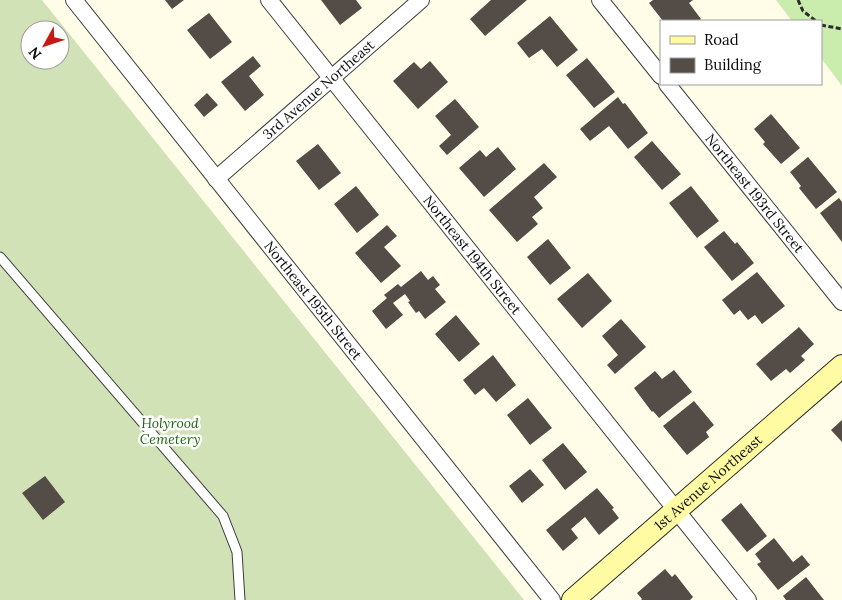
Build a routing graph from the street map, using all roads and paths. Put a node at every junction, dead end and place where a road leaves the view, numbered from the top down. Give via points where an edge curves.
1 (74, 0) edge
2 (269, 0) edge
3 (421, 0) edge
4 (600, 0) edge
5 (798, 0) edge
6 (815, 20) edge
7 (822, 25) edge
8 (842, 29) edge
9 (660, 75) edge
10 (331, 78) junction
11 (668, 85) edge
12 (216, 179) junction
13 (0, 256) edge
14 (842, 302) edge
15 (842, 366) edge
16 (675, 510) junction
17 (240, 600) edge
18 (552, 600) edge
19 (573, 600) edge
20 (748, 600) edge

1 - 12 street, Northeast 195th Street
2 - 10 street, Northeast 194th Street
3 - 10 street, 3rd Avenue Northeast
4 - 9 street
5 - 6 path via 803,11
7 - 8 path
10 - 12 street, 3rd Avenue Northeast
10 - 16 street, Northeast 194th Street
11 - 14 street, Northeast 193rd Street
12 - 18 street, Northeast 195th Street
13 - 17 lane via 223,516 237,552
15 - 16 street, 1st Avenue Northeast
16 - 19 street, 1st Avenue Northeast
16 - 20 street, Northeast 194th Street

